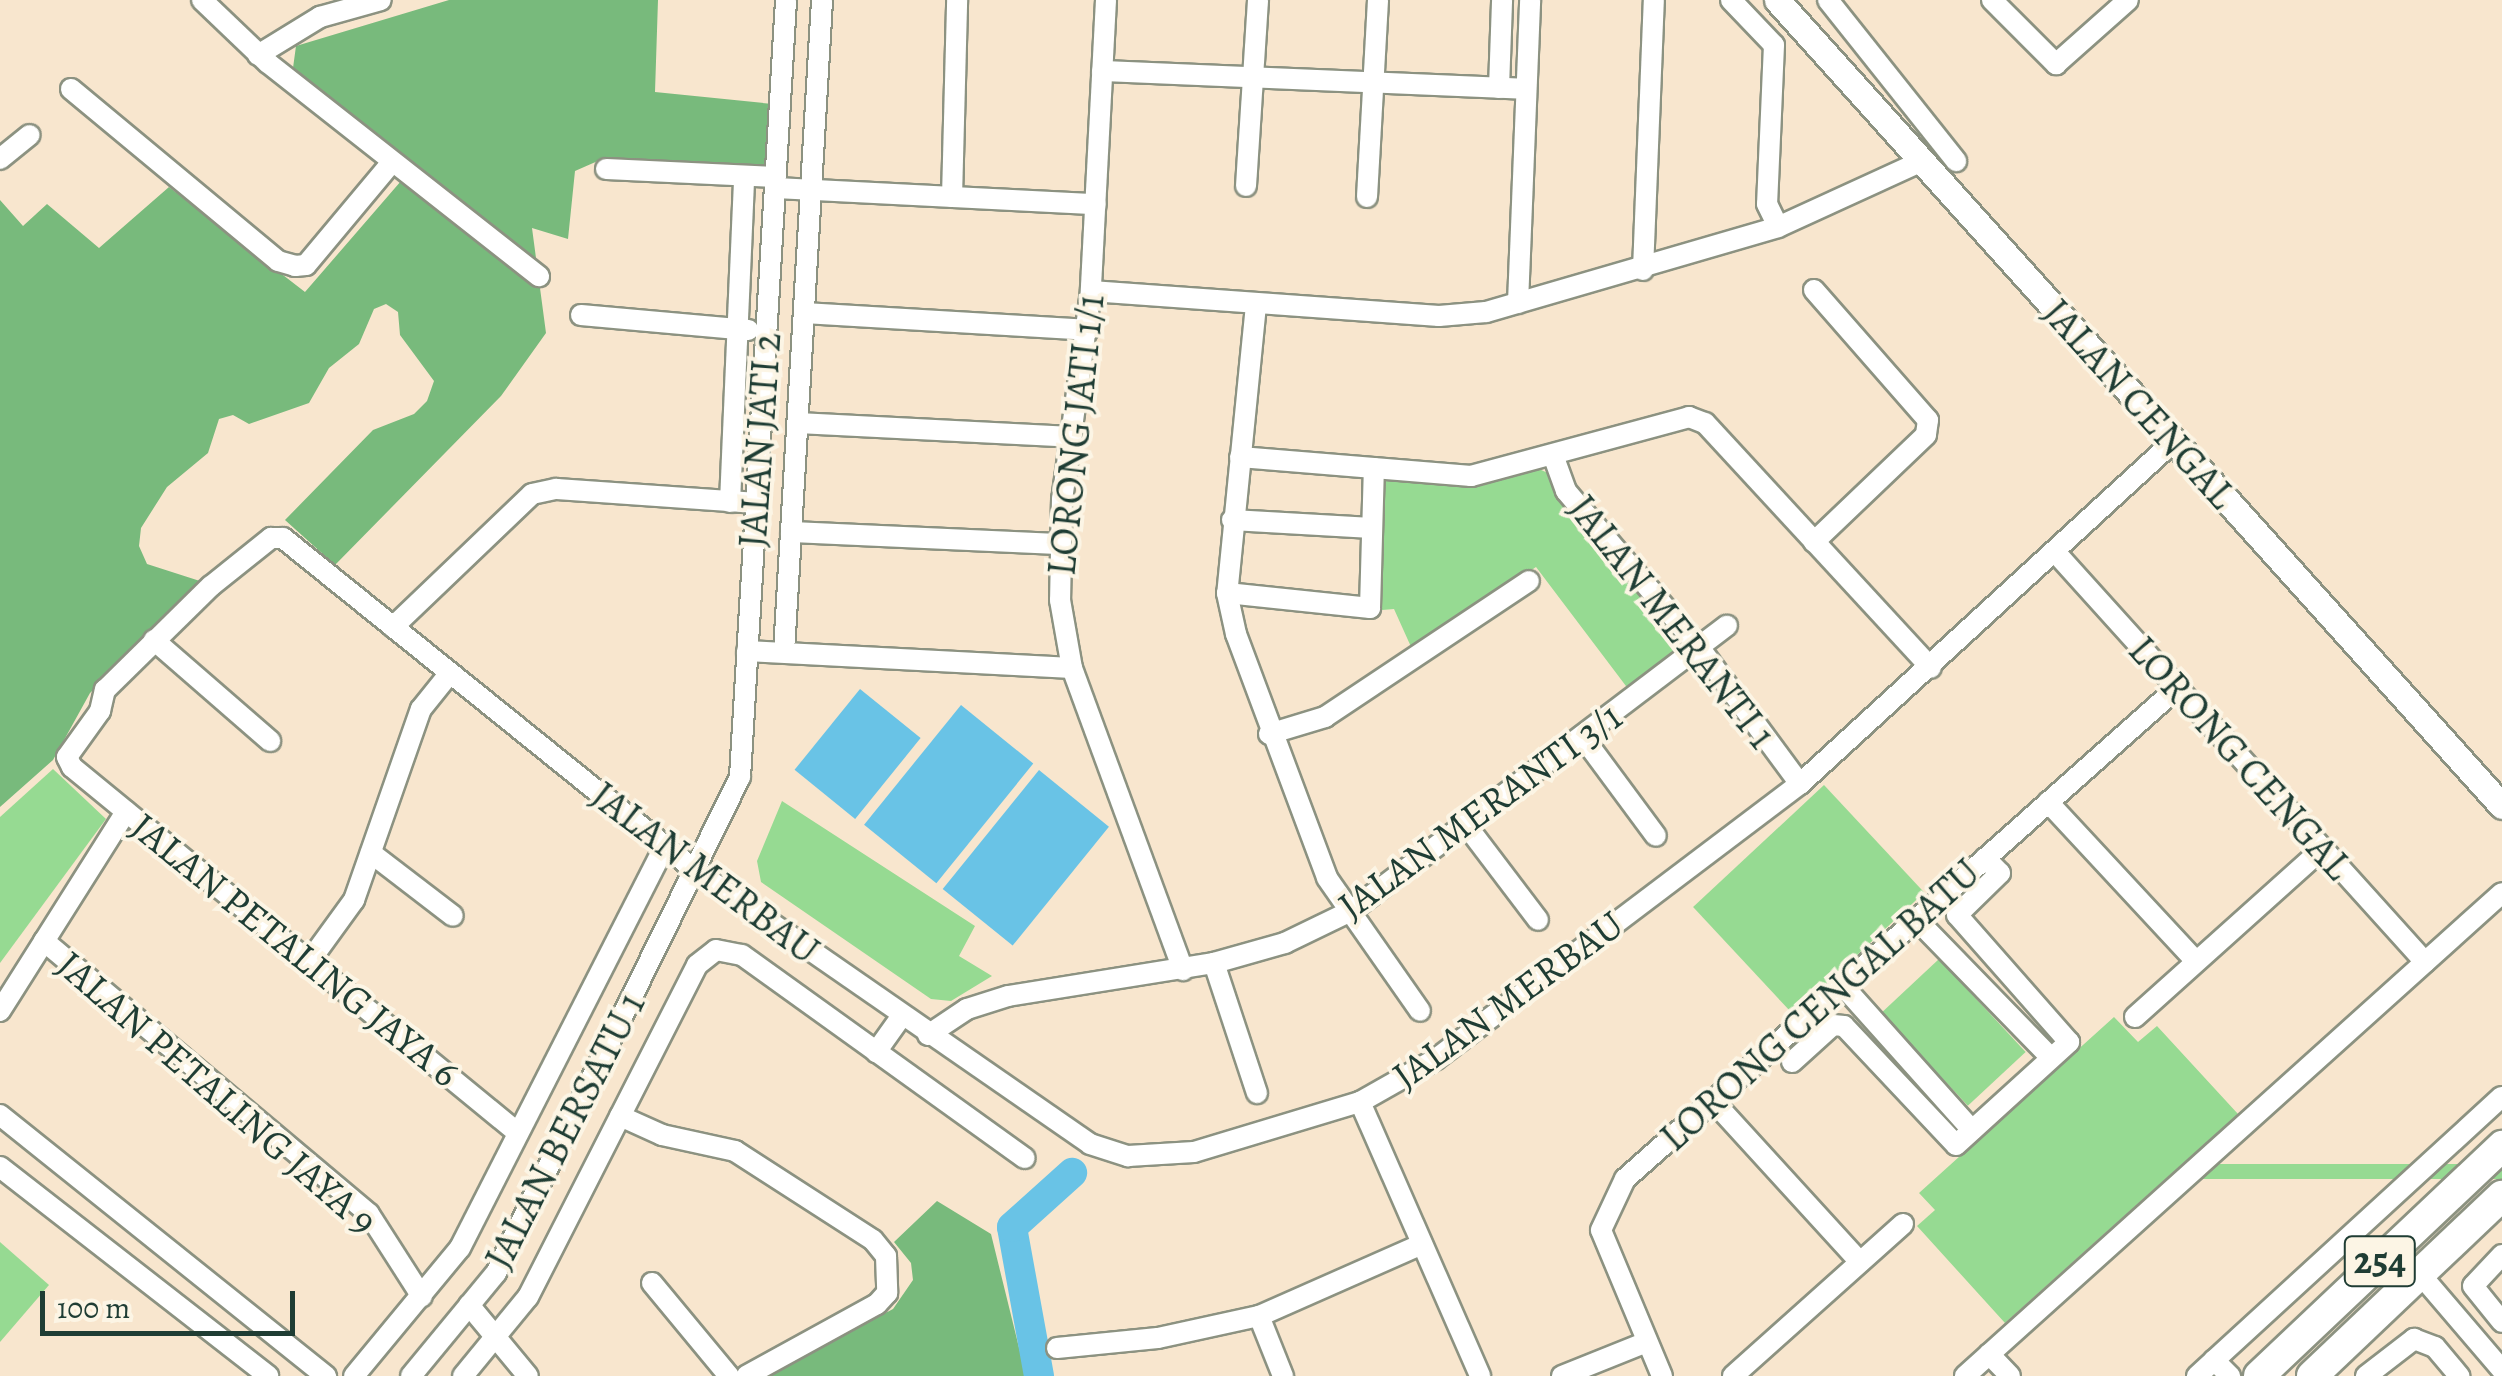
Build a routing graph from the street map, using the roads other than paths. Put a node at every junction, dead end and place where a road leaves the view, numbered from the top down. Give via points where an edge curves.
1 (202, 0) edge
2 (381, 0) edge
3 (786, 0) edge
4 (822, 0) edge
5 (957, 0) edge
6 (1106, 0) edge
7 (1258, 0) edge
8 (1378, 0) edge
9 (1502, 0) edge
10 (1530, 0) edge
11 (1654, 0) edge
12 (1731, 0) edge
13 (1778, 0) edge
14 (1827, 0) edge
15 (1992, 0) edge
16 (2128, 0) edge
17 (1800, 22) junction
18 (258, 54) junction
19 (1102, 71) junction
20 (1255, 76) junction
21 (1374, 82) junction
22 (1499, 88) junction
23 (71, 89) dead end
24 (1526, 89) junction
25 (30, 135) dead end
26 (0, 159) edge
27 (1956, 161) dead end
28 (392, 162) junction
29 (1920, 162) junction
30 (606, 169) dead end
31 (744, 176) junction
32 (776, 183) junction
33 (1246, 186) dead end
34 (812, 190) junction
35 (1367, 197) dead end
36 (952, 198) junction
37 (1096, 204) junction
38 (1778, 227) junction
39 (1643, 270) junction
40 (539, 276) dead end
41 (1091, 290) junction
42 (1814, 290) dead end
43 (1518, 303) junction
44 (1256, 305) junction
45 (804, 313) junction
46 (581, 316) dead end
47 (739, 330) junction
48 (1088, 330) junction
49 (768, 331) junction
50 (798, 423) junction
51 (1072, 437) junction
52 (2173, 442) junction
53 (1553, 455) junction
54 (1240, 458) junction
55 (1374, 468) junction
56 (730, 502) junction
57 (756, 503) junction
58 (1232, 520) junction
59 (1372, 528) junction
60 (792, 532) junction
61 (1814, 542) junction
62 (1058, 544) junction
63 (2056, 552) junction
64 (1530, 581) dead end
65 (1227, 593) junction
66 (1727, 626) dead end
67 (393, 628) junction
68 (154, 640) junction
69 (1699, 648) junction
70 (747, 651) junction
71 (784, 652) junction
72 (1072, 668) junction
73 (1931, 668) junction
74 (449, 674) junction
75 (2176, 689) junction
76 (1270, 734) junction
77 (1582, 736) junction
78 (270, 741) dead end
79 (1800, 784) junction
80 (2048, 802) junction
81 (2502, 806) edge
82 (126, 812) junction
83 (1466, 825) junction
84 (1656, 836) dead end
85 (664, 847) junction
86 (2322, 848) junction
87 (371, 853) junction
88 (1985, 858) junction
89 (696, 872) junction
90 (2502, 893) edge
91 (1350, 911) junction
92 (453, 916) dead end
93 (1538, 920) dead end
94 (1917, 920) junction
95 (44, 941) junction
96 (309, 962) junction
97 (2196, 962) junction
98 (2425, 962) junction
99 (1214, 964) junction
100 (1182, 970) junction
101 (1844, 988) junction
102 (0, 1011) edge
103 (1420, 1012) dead end
104 (2134, 1016) dead end
105 (901, 1017) junction
106 (928, 1036) junction
107 (876, 1052) junction
108 (2051, 1058) junction
109 (1792, 1062) dead end
110 (1257, 1093) dead end
111 (2502, 1097) edge
112 (1714, 1101) junction
113 (1360, 1102) junction
114 (0, 1116) edge
115 (620, 1116) junction
116 (1972, 1130) junction
117 (518, 1134) junction
118 (2502, 1146) edge
119 (1025, 1158) dead end
120 (0, 1167) edge
121 (2502, 1196) edge
122 (1903, 1224) dead end
123 (1422, 1244) junction
124 (2502, 1255) edge
125 (176, 1258) junction
126 (1860, 1262) junction
127 (2420, 1274) junction
128 (652, 1283) dead end
129 (157, 1290) junction
130 (422, 1297) junction
131 (470, 1304) junction
132 (1259, 1316) junction
133 (2502, 1322) edge
134 (494, 1336) junction
135 (1644, 1343) junction
136 (1057, 1348) dead end
137 (1989, 1354) junction
138 (2214, 1360) junction
139 (2502, 1370) edge
140 (268, 1376) edge
141 (326, 1376) edge
142 (354, 1376) edge
143 (411, 1376) edge
144 (462, 1376) edge
145 (528, 1376) edge
146 (729, 1376) edge
147 (746, 1376) edge
148 (1283, 1376) edge
149 (1480, 1376) edge
150 (1562, 1376) edge
151 (1662, 1376) edge
152 (1733, 1376) edge
153 (1965, 1376) edge
154 (2010, 1376) edge
155 (2198, 1376) edge
156 (2230, 1376) edge
157 (2259, 1376) edge
158 (2312, 1376) edge
159 (2366, 1376) edge
160 (2459, 1376) edge

1 - 18 street
2 - 18 street via 320,17
3 - 32 street, JALAN JATI 2
4 - 34 street
5 - 36 street
6 - 19 street, LORONG JATI 1/1
7 - 20 street
8 - 21 street
9 - 22 street
10 - 24 street
11 - 39 street
12 - 38 street via 1774,45 1766,204
13 - 17 street, JALAN CENGAL
14 - 17 street
14 - 27 street
15 - 16 street via 2056,64
17 - 29 street, JALAN CENGAL
18 - 28 street
19 - 20 street
19 - 37 street, LORONG JATI 1/1
20 - 21 street
20 - 33 street
21 - 22 street
21 - 35 street
22 - 24 street
23 - 28 street via 278,261 294,266 306,265
24 - 43 street
25 - 26 street
28 - 40 street
29 - 38 street
29 - 52 street, JALAN CENGAL
30 - 31 street
31 - 32 street
31 - 47 street
32 - 34 street
32 - 49 street, JALAN JATI 2
34 - 36 street
34 - 45 street
36 - 37 street
37 - 41 street, LORONG JATI 1/1
38 - 39 street
39 - 43 street
41 - 44 street
41 - 48 street, LORONG JATI 1/1
42 - 61 street via 1928,420 1926,435
43 - 44 street via 1440,316
44 - 54 street
45 - 48 street
45 - 50 street
46 - 47 street
47 - 49 street
47 - 56 street
48 - 51 street, LORONG JATI 1/1
49 - 57 street, JALAN JATI 2
50 - 51 street
50 - 60 street
51 - 62 street, LORONG JATI 1/1
52 - 63 street, JALAN MERBAU
52 - 81 street, JALAN CENGAL
53 - 55 street, JALAN MERANTI 1 via 1471,476
53 - 61 street, JALAN MERANTI 1 via 1689,416 1706,423
53 - 69 street, JALAN MERANTI 1 via 1566,491
54 - 55 street, JALAN MERANTI 1
54 - 58 street
55 - 59 street
56 - 57 street
56 - 67 street via 556,489 532,494
57 - 70 street, JALAN JATI 2
58 - 59 street
58 - 65 street
59 - 65 street via 1370,608
60 - 62 street
60 - 71 street
61 - 73 street, JALAN MERANTI 1
62 - 72 street, LORONG JATI 1/1
63 - 73 street, JALAN MERBAU
63 - 75 street, LORONG CENGAL
64 - 76 street via 1325,717
65 - 76 street
66 - 69 street, JALAN MERANTI 3/1
67 - 68 street, JALAN MERBAU via 282,538 264,542
67 - 74 street, JALAN MERBAU
68 - 78 street
68 - 82 street, JALAN PETALING JAYA 6 via 104,690 100,711 67,757
69 - 77 street, JALAN MERANTI 3/1
69 - 79 street, JALAN MERANTI 1
70 - 71 street
70 - 89 street, JALAN JATI 2 via 740,776
71 - 72 street
72 - 100 street, LORONG JATI 1/1
73 - 79 street, JALAN MERBAU
74 - 85 street, JALAN MERBAU
74 - 87 street via 421,709
75 - 80 street, LORONG CENGAL BATU
75 - 86 street, LORONG CENGAL
76 - 91 street via 1327,878
77 - 83 street, JALAN MERANTI 3/1
77 - 84 street
79 - 113 street, JALAN MERBAU via 1436,1058
80 - 88 street, LORONG CENGAL BATU
80 - 97 street
82 - 95 street
82 - 96 street, JALAN PETALING JAYA 6
83 - 91 street, JALAN MERANTI 3/1
83 - 93 street
85 - 89 street, JALAN MERBAU
85 - 117 street
86 - 97 street
86 - 98 street, LORONG CENGAL
87 - 92 street
87 - 96 street via 354,900
88 - 94 street, LORONG CENGAL BATU
88 - 108 street via 2000,873 1957,914 2068,1042
89 - 105 street, JALAN MERBAU
89 - 131 street, JALAN BERSATU 1 via 496,1272
90 - 98 street
91 - 99 street, JALAN MERANTI 3/1 via 1285,944
91 - 103 street
94 - 101 street, LORONG CENGAL BATU
94 - 108 street
95 - 102 street
95 - 130 street, JALAN PETALING JAYA 9 via 369,1214
96 - 117 street, JALAN PETALING JAYA 6
97 - 104 street
98 - 137 street
99 - 100 street, JALAN MERANTI 3/1
99 - 110 street
100 - 106 street, JALAN MERANTI 3/1 via 1008,996 967,1010
101 - 112 street, LORONG CENGAL BATU
101 - 116 street
105 - 106 street, JALAN MERBAU
105 - 107 street
106 - 113 street, JALAN MERBAU via 1090,1144 1128,1156 1194,1152
107 - 115 street via 742,955 716,950 697,965
107 - 119 street
108 - 116 street
109 - 116 street via 1832,1025 1844,1026 1956,1145
111 - 138 street
112 - 126 street
112 - 135 street, LORONG CENGAL BATU via 1624,1179 1602,1217 1601,1230
113 - 123 street
114 - 125 street
115 - 134 street via 528,1298
115 - 147 street via 662,1136 735,1151 873,1240 886,1256 890,1276 878,1304
117 - 130 street via 460,1248
118 - 157 main road, 254
120 - 129 street
121 - 127 main road, 254
122 - 126 street
123 - 132 street
123 - 149 street
124 - 133 street via 2473,1286
125 - 129 street
125 - 141 street
126 - 152 street
127 - 139 street
127 - 158 main road, 254
128 - 146 street
129 - 140 street
130 - 142 street
131 - 134 street
131 - 143 street, JALAN BERSATU 1
132 - 136 street via 1158,1338
132 - 148 street
134 - 144 street
134 - 145 street
135 - 150 street
135 - 151 street, LORONG CENGAL BATU
137 - 153 street
137 - 154 street
138 - 155 street
138 - 156 street
159 - 160 street via 2394,1350 2425,1341

